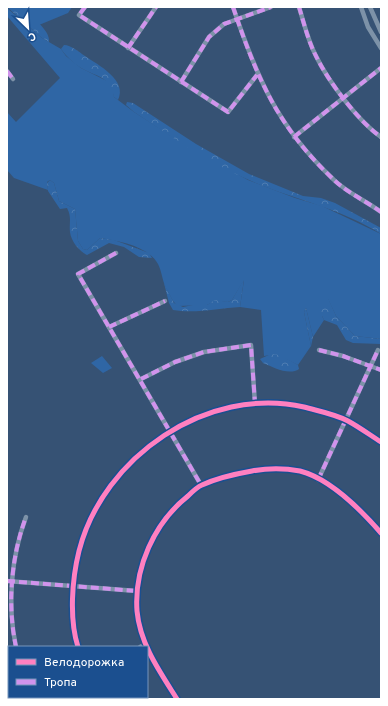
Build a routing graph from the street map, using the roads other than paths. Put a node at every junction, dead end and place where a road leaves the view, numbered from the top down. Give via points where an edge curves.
1 (84, 7) edge
2 (156, 7) edge
3 (233, 7) edge
4 (271, 7) edge
5 (299, 7) edge
6 (361, 7) edge
7 (370, 7) edge
8 (236, 18) junction
9 (381, 32) edge
10 (128, 48) junction
11 (381, 48) edge
12 (381, 68) edge
13 (7, 71) edge
14 (257, 75) junction
15 (13, 79) dead end
16 (181, 82) junction
17 (343, 98) junction
18 (294, 137) junction
19 (381, 137) edge
20 (381, 212) edge
21 (116, 252) dead end
22 (165, 301) dead end
23 (109, 327) junction
24 (319, 350) dead end
25 (378, 350) dead end
26 (371, 366) junction
27 (381, 370) edge
28 (141, 379) junction
29 (255, 404) junction
30 (347, 420) junction
31 (171, 431) junction
32 (381, 442) edge
33 (318, 480) junction
34 (201, 485) junction
35 (26, 517) dead end
36 (381, 533) edge
37 (7, 581) edge
38 (13, 581) junction
39 (73, 586) junction
40 (137, 591) junction
41 (146, 644) joint
42 (16, 646) edge
43 (78, 646) edge
44 (142, 646) edge
45 (148, 649) edge
46 (177, 699) edge

1 - 10 street via 79,16
2 - 10 street
3 - 8 street
4 - 8 street
5 - 17 street via 316,56
6 - 11 street via 368,27
7 - 9 street
8 - 14 street
8 - 16 street via 209,36
10 - 16 street
12 - 17 street
13 - 15 street
14 - 16 street via 228,112
14 - 18 street via 267,96
17 - 18 street
17 - 19 street
18 - 20 street via 334,180
21 - 23 street via 78,274
22 - 23 street
23 - 28 street
24 - 26 street
25 - 26 street
26 - 27 street
26 - 30 street
28 - 29 street via 174,362 204,352 251,345
28 - 31 street
29 - 30 street via 303,407
29 - 31 street via 218,411
30 - 32 street
30 - 33 street
31 - 34 street
31 - 39 street via 150,445 125,468 100,500 85,531
33 - 34 street via 300,471 270,468 235,474
33 - 36 street via 335,489 362,510
34 - 40 street via 179,503 164,520 148,549
35 - 38 street via 18,538
37 - 38 street
38 - 39 street
38 - 42 street via 12,612
39 - 40 street
39 - 43 street
40 - 41 street via 140,629
41 - 44 street
45 - 46 street

